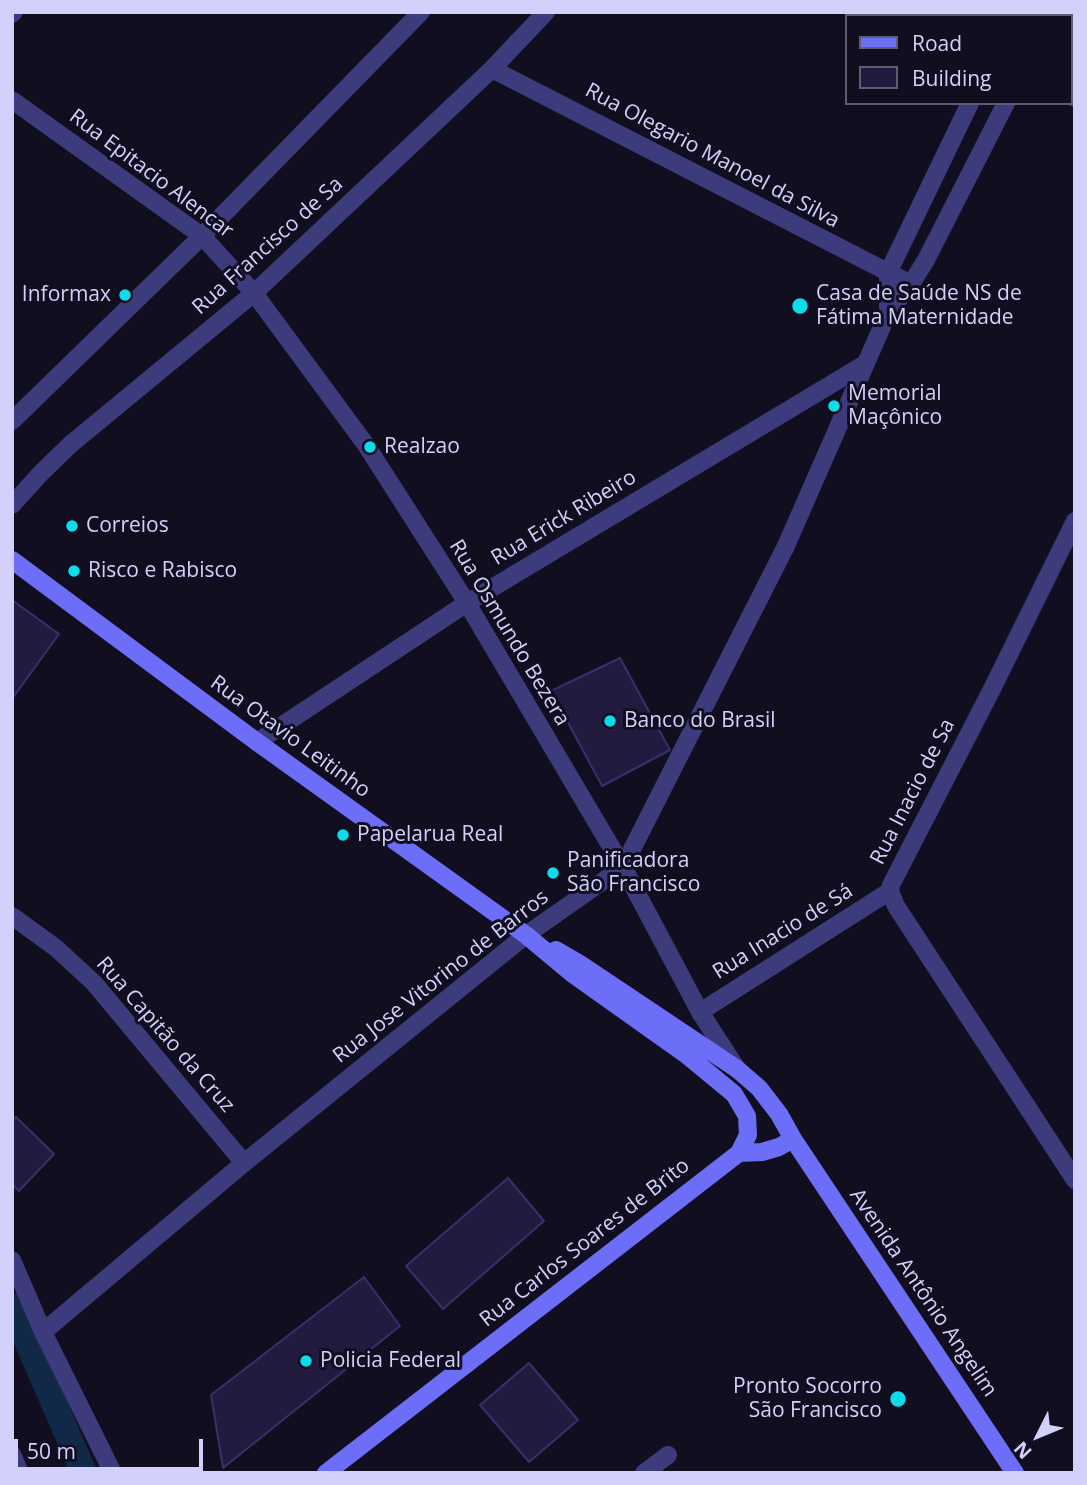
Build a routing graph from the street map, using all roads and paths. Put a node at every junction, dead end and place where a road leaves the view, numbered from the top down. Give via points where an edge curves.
1 (421, 12) edge
2 (546, 12) edge
3 (492, 69) junction
4 (12, 100) edge
5 (1005, 105) edge
6 (967, 110) edge
7 (992, 131) junction
8 (202, 236) junction
9 (888, 273) junction
10 (911, 284) junction
11 (254, 293) junction
12 (888, 313) junction
13 (865, 364) junction
14 (12, 421) edge
15 (12, 505) edge
16 (1075, 521) edge
17 (12, 560) edge
18 (467, 603) junction
19 (257, 742) junction
20 (623, 867) junction
21 (890, 891) junction
22 (12, 916) edge
23 (526, 935) junction
24 (542, 948) junction
25 (700, 1012) junction
26 (737, 1069) junction
27 (793, 1139) junction
28 (739, 1153) junction
29 (244, 1163) junction
30 (1075, 1180) edge
31 (12, 1260) edge
32 (43, 1332) junction
33 (12, 1454) edge
34 (668, 1455) dead end
35 (20, 1473) edge
36 (113, 1473) edge
37 (326, 1473) edge
38 (644, 1473) edge
39 (1015, 1473) edge

1 - 8 street
2 - 3 street, Rua Francisco de Sa
3 - 9 street, Rua Olegario Manoel da Silva
3 - 11 street, Rua Francisco de Sa
4 - 8 street, Rua Epitacio Alencar
5 - 7 street, Rua Jose Vitorino de Barros
6 - 7 street
6 - 9 street, Rua Jose Vitorino de Barros
7 - 10 street, Rua Jose Vitorino de Barros
8 - 11 street, Rua Epitacio Alencar
8 - 14 street
9 - 10 street, Rua Olegario Manoel da Silva
9 - 12 street, Rua Jose Vitorino de Barros
10 - 12 street, Rua Jose Vitorino de Barros
11 - 15 street, Rua Francisco de Sa via 71,444
11 - 18 street, Rua Osmundo Bezera via 366,445
12 - 13 street, Rua Jose Vitorino de Barros
13 - 18 street, Rua Erick Ribeiro
13 - 20 street, Rua Jose Vitorino de Barros via 786,546
16 - 21 street, Rua Inacio de Sa
17 - 19 main road, Rua Otavio Leitinho
18 - 19 street, Rua Erick Ribeiro
18 - 20 street, Rua Osmundo Bezera
19 - 23 main road, Rua Otavio Leitinho
20 - 23 street, Rua Jose Vitorino de Barros
20 - 25 street, Rua Osmundo Bezera
21 - 25 street, Rua Inacio de Sá
21 - 30 street, Rua Inacio de Sa
22 - 29 street, Rua Capitão da Cruz via 94,983
23 - 24 main road, Rua Otavio Leitinho
23 - 29 street, Rua Jose Vitorino de Barros
24 - 26 main road, Rua Otavio Leitinho via 580,964
24 - 28 main road, Rua Otavio Leitinho via 734,1094 745,1108 749,1127
25 - 26 street, Rua Osmundo Bezera
26 - 27 main road, Rua Otavio Leitinho via 767,1099
27 - 28 main road via 762,1152
27 - 39 main road, Avenida Antônio Angelim
28 - 37 main road, Rua Carlos Soares de Brito
29 - 32 street, Rua Jose Vitorino de Barros
31 - 32 street
32 - 36 street
33 - 35 street
34 - 38 street

